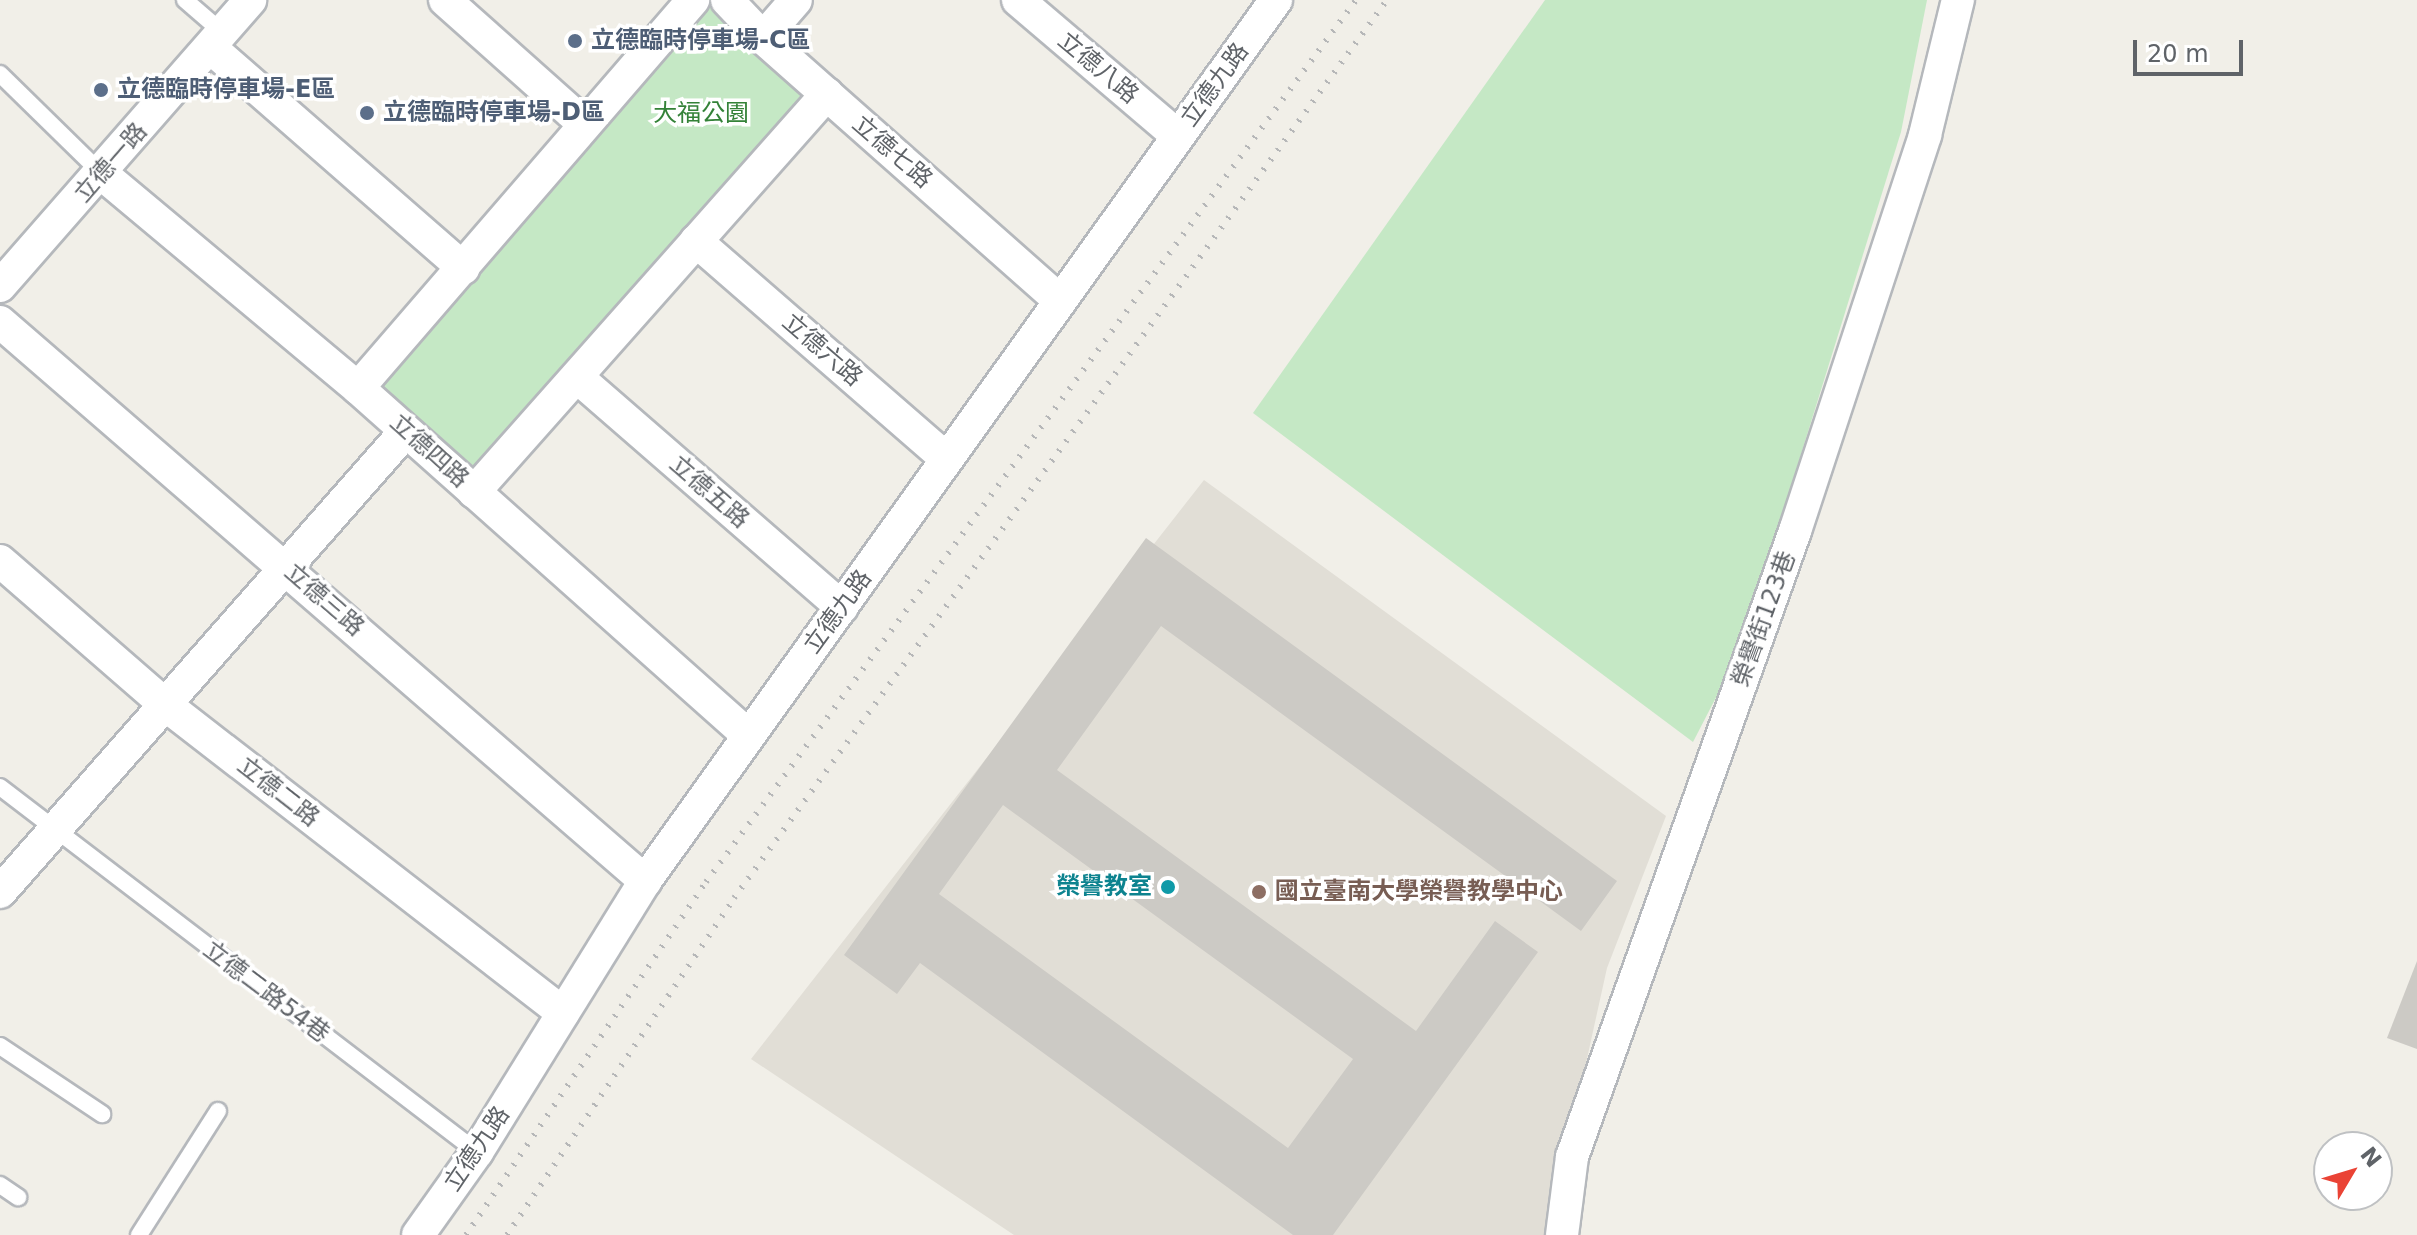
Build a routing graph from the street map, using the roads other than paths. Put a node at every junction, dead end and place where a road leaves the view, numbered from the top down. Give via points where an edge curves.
1 (185, 0) edge
2 (250, 0) edge
3 (445, 0) edge
4 (693, 0) edge
5 (727, 0) edge
6 (796, 0) edge
7 (1018, 0) edge
8 (1276, 0) edge
9 (1958, 0) edge
10 (763, 38) junction
11 (216, 40) junction
12 (0, 74) edge
13 (827, 94) junction
14 (584, 124) junction
15 (1178, 136) junction
16 (102, 174) junction
17 (696, 241) junction
18 (463, 268) junction
19 (0, 286) edge
20 (1060, 301) junction
21 (0, 322) edge
22 (577, 377) junction
23 (358, 388) junction
24 (406, 431) junction
25 (947, 459) junction
26 (474, 492) junction
27 (0, 561) edge
28 (285, 565) junction
29 (842, 607) junction
30 (167, 706) junction
31 (749, 736) junction
32 (0, 787) edge
33 (55, 831) junction
34 (645, 881) junction
35 (0, 892) edge
36 (563, 1013) junction
37 (0, 1046) edge
38 (218, 1111) dead end
39 (102, 1114) dead end
40 (477, 1152) junction
41 (0, 1185) edge
42 (18, 1197) dead end
43 (139, 1235) edge
44 (418, 1235) edge
45 (1562, 1235) edge

1 - 11 lane
2 - 11 street, 立德一路
3 - 14 street
4 - 14 street
5 - 10 street, 立德七路
6 - 10 street
7 - 15 street, 立德八路
8 - 15 street, 立德九路
9 - 45 street, 榮譽街123巷 via 1925,135 1795,531 1572,1157
10 - 13 street, 立德七路
11 - 16 street, 立德一路
11 - 18 street
12 - 16 lane
13 - 17 street
13 - 20 street, 立德七路
14 - 18 street
15 - 20 street, 立德九路
16 - 19 street, 立德一路
16 - 23 street, 立德四路
17 - 22 street
17 - 25 street, 立德六路
18 - 23 street
20 - 25 street, 立德九路
21 - 28 street, 立德三路
22 - 26 street
22 - 29 street, 立德五路
23 - 24 street, 立德四路
24 - 26 street, 立德四路
24 - 28 street
25 - 29 street, 立德九路
26 - 31 street, 立德四路
27 - 30 street, 立德二路
28 - 30 street
28 - 34 street, 立德三路
29 - 31 street, 立德九路
30 - 33 street
30 - 36 street, 立德二路
31 - 34 street, 立德九路
32 - 33 lane, 立德二路54巷
33 - 35 street
33 - 40 lane, 立德二路54巷
34 - 36 street, 立德九路
36 - 40 street, 立德九路
37 - 39 lane
38 - 43 lane
40 - 44 street, 立德九路
41 - 42 lane

